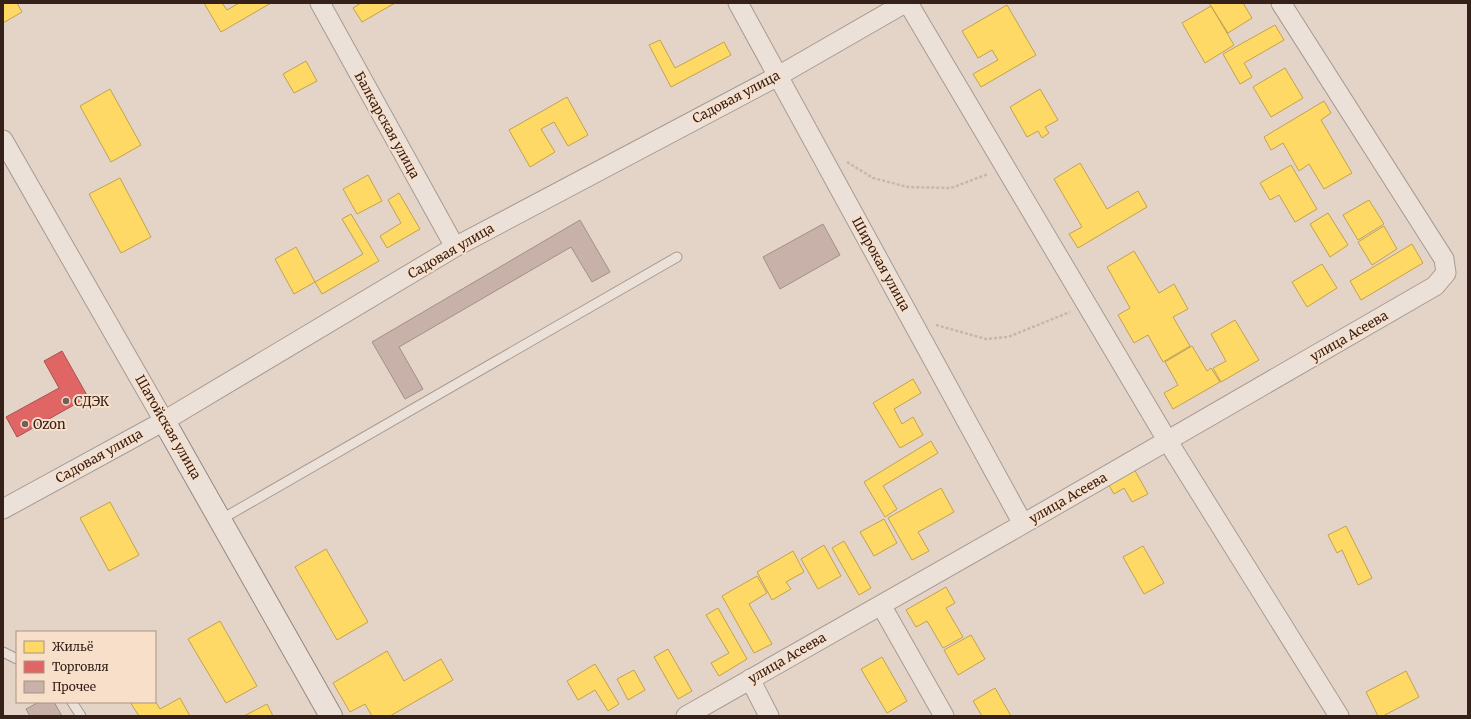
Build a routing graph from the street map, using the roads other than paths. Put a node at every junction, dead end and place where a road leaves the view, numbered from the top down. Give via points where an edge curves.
1 (320, 3) edge
2 (738, 3) edge
3 (906, 3) edge
4 (1281, 3) edge
5 (778, 76) junction
6 (3, 140) edge
7 (455, 247) junction
8 (677, 257) dead end
9 (164, 421) junction
10 (1167, 440) junction
11 (3, 509) edge
12 (220, 520) junction
13 (1023, 524) junction
14 (881, 605) junction
15 (3, 652) edge
16 (16, 658) edge
17 (750, 679) junction
18 (73, 703) edge
19 (81, 716) edge
20 (331, 716) edge
21 (686, 716) edge
22 (769, 716) edge
23 (944, 716) edge
24 (1339, 716) edge

1 - 7 street, Балкарская улица
2 - 5 street, Широкая улица
3 - 5 street, Садовая улица
3 - 10 street
4 - 10 street, улица Асеева via 1444,259 1446,273 1435,286
5 - 7 street, Садовая улица
5 - 13 street, Широкая улица
6 - 9 street, Шатойская улица
7 - 9 street, Садовая улица
8 - 12 lane
9 - 11 street, Садовая улица
9 - 12 street, Шатойская улица
10 - 13 street, улица Асеева
10 - 24 street
12 - 20 street, Шатойская улица
13 - 14 street, улица Асеева
14 - 17 street, улица Асеева
14 - 23 street
15 - 16 lane
17 - 21 street, улица Асеева
17 - 22 street
18 - 19 lane

